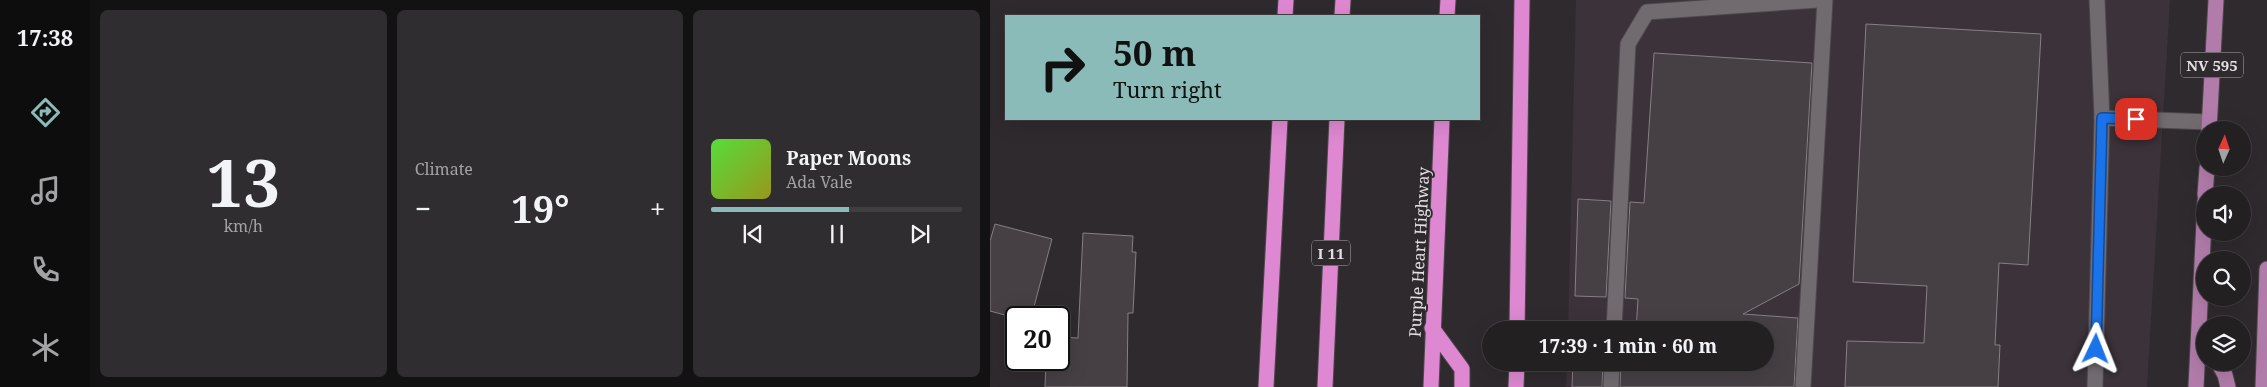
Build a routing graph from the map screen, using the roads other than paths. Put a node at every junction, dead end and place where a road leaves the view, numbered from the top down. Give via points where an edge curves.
1 (1286, 0) edge
2 (1343, 0) edge
3 (1448, 0) edge
4 (1522, 0) edge
5 (1818, 0) edge
6 (1825, 0) edge
7 (2097, 0) edge
8 (2216, 0) edge
9 (1285, 15) edge
10 (1342, 15) edge
11 (1447, 15) edge
12 (2102, 118) junction
13 (1280, 120) edge
14 (1337, 120) edge
15 (1442, 120) edge
16 (2209, 121) edge
17 (2196, 125) edge
18 (2204, 241) edge
19 (2267, 269) edge
20 (1268, 311) junction
21 (2202, 316) edge
22 (1517, 321) edge
23 (1614, 321) edge
24 (1432, 328) junction
25 (1517, 371) edge
26 (1612, 371) edge
27 (2198, 371) edge
28 (2223, 371) edge
29 (1258, 387) edge
30 (1266, 387) edge
31 (1325, 387) edge
32 (1430, 387) edge
33 (1462, 387) edge
34 (1516, 387) edge
35 (1611, 387) edge
36 (1804, 387) edge
37 (2095, 387) edge
38 (2196, 387) edge
39 (2228, 387) edge
40 (2263, 387) edge

1 - 9 highway
2 - 10 highway
3 - 11 highway
4 - 22 highway
5 - 23 lane via 1647,12 1628,44
6 - 36 lane
7 - 12 lane
8 - 16 main road, NV 595
12 - 17 lane
12 - 37 lane
13 - 20 highway
14 - 31 highway, I 11
15 - 24 highway, Purple Heart Highway
18 - 21 main road
19 - 40 main road
20 - 29 highway
20 - 30 highway
24 - 32 highway, Purple Heart Highway
24 - 33 highway via 1462,369
25 - 34 highway
26 - 35 lane
27 - 38 main road
28 - 39 main road

